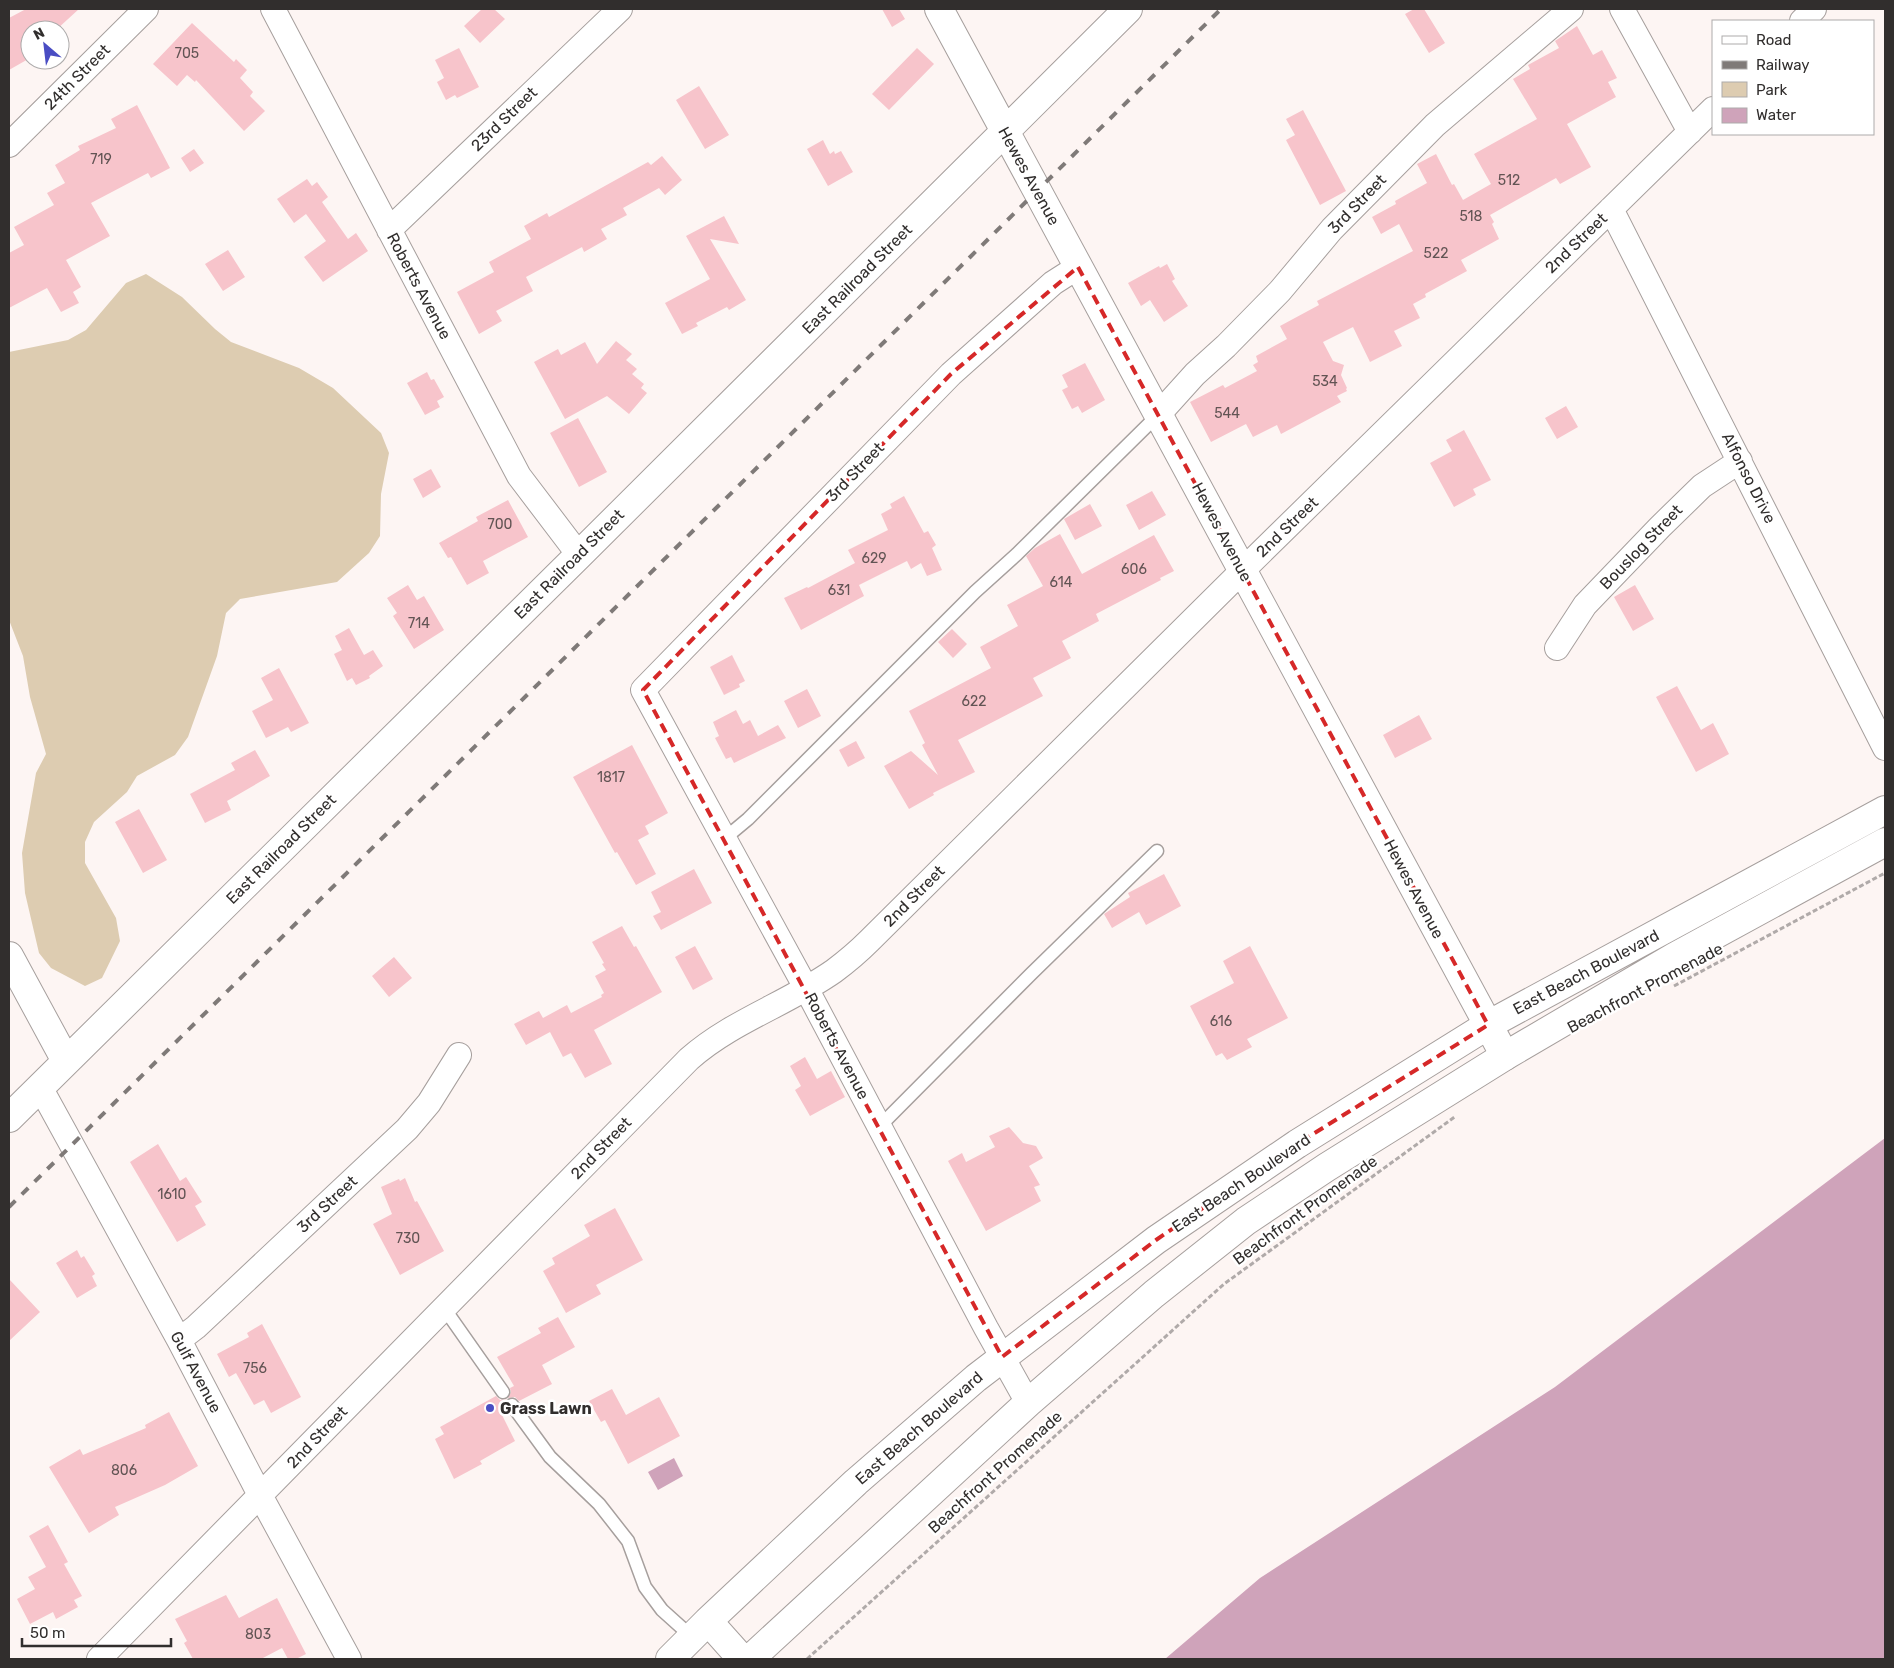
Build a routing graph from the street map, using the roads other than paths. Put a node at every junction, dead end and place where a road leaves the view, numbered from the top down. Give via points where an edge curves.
1 (146, 9) edge
2 (273, 9) edge
3 (620, 9) edge
4 (939, 9) edge
5 (1128, 9) edge
6 (1571, 9) edge
7 (1622, 9) edge
8 (1814, 9) edge
9 (1803, 20) edge
10 (1712, 110) edge
11 (1005, 132) junction
12 (1690, 132) junction
13 (9, 145) edge
14 (1611, 209) junction
15 (389, 230) junction
16 (1078, 266) junction
17 (1158, 415) junction
18 (1740, 461) junction
19 (579, 555) junction
20 (1242, 571) junction
21 (1558, 648) dead end
22 (643, 690) joint
23 (1885, 748) edge
24 (1885, 810) edge
25 (724, 839) junction
26 (1885, 842) edge
27 (1157, 851) dead end
28 (9, 956) edge
29 (806, 988) junction
30 (1488, 1025) junction
31 (459, 1055) dead end
32 (1505, 1056) junction
33 (66, 1061) junction
34 (40, 1087) junction
35 (9, 1118) edge
36 (880, 1126) junction
37 (444, 1308) junction
38 (179, 1340) junction
39 (1002, 1357) junction
40 (503, 1392) dead end
41 (1028, 1403) junction
42 (512, 1405) dead end
43 (260, 1495) junction
44 (700, 1629) junction
45 (99, 1659) edge
46 (350, 1659) edge
47 (670, 1659) edge
48 (742, 1659) edge
49 (750, 1659) edge

1 - 13 street, 24th Street
2 - 15 street, Roberts Avenue
3 - 15 street, 23rd Street
4 - 11 main road, Hewes Avenue
5 - 11 main road, East Railroad Street
6 - 17 street, 3rd Street via 1435,125 1332,229 1280,290
7 - 12 street
8 - 9 street
10 - 12 street, 2nd Street
11 - 16 main road, Hewes Avenue
11 - 19 main road, East Railroad Street
12 - 14 street, 2nd Street
14 - 18 street, Alfonso Drive
14 - 20 street, 2nd Street
15 - 19 street, Roberts Avenue via 519,476
16 - 17 main road, Hewes Avenue
16 - 22 street, 3rd Street via 1053,283 951,374
17 - 20 main road, Hewes Avenue
17 - 25 lane
18 - 21 street, Bouslog Street via 1702,486 1584,605
18 - 23 street, Alfonso Drive
19 - 33 main road, East Railroad Street
20 - 29 street, 2nd Street via 869,941 833,972
20 - 30 main road, Hewes Avenue
22 - 25 street, Roberts Avenue
24 - 30 main road, East Beach Boulevard
25 - 29 street, Roberts Avenue
26 - 32 main road, East Beach Boulevard via 1674,957
27 - 36 lane
28 - 33 main road
29 - 36 street, Roberts Avenue
29 - 37 street, 2nd Street via 726,1032 689,1059
30 - 32 main road, Hewes Avenue
30 - 39 main road, East Beach Boulevard via 1297,1144 1164,1234
31 - 38 street, 3rd Street via 429,1103 407,1129
32 - 41 main road, East Beach Boulevard via 1246,1221 1154,1294
33 - 34 main road, East Railroad Street
34 - 35 main road, East Railroad Street
34 - 38 street, Gulf Avenue
36 - 39 street, Roberts Avenue
37 - 40 lane
37 - 43 street, 2nd Street
38 - 43 street, Gulf Avenue
39 - 41 street, Roberts Avenue
39 - 44 main road, East Beach Boulevard via 856,1482
41 - 49 main road, East Beach Boulevard
42 - 44 lane via 550,1457 599,1504 628,1541 646,1587 662,1610
43 - 45 street, 2nd Street
43 - 46 street, Gulf Avenue
44 - 47 main road, East Beach Boulevard
44 - 48 main road

